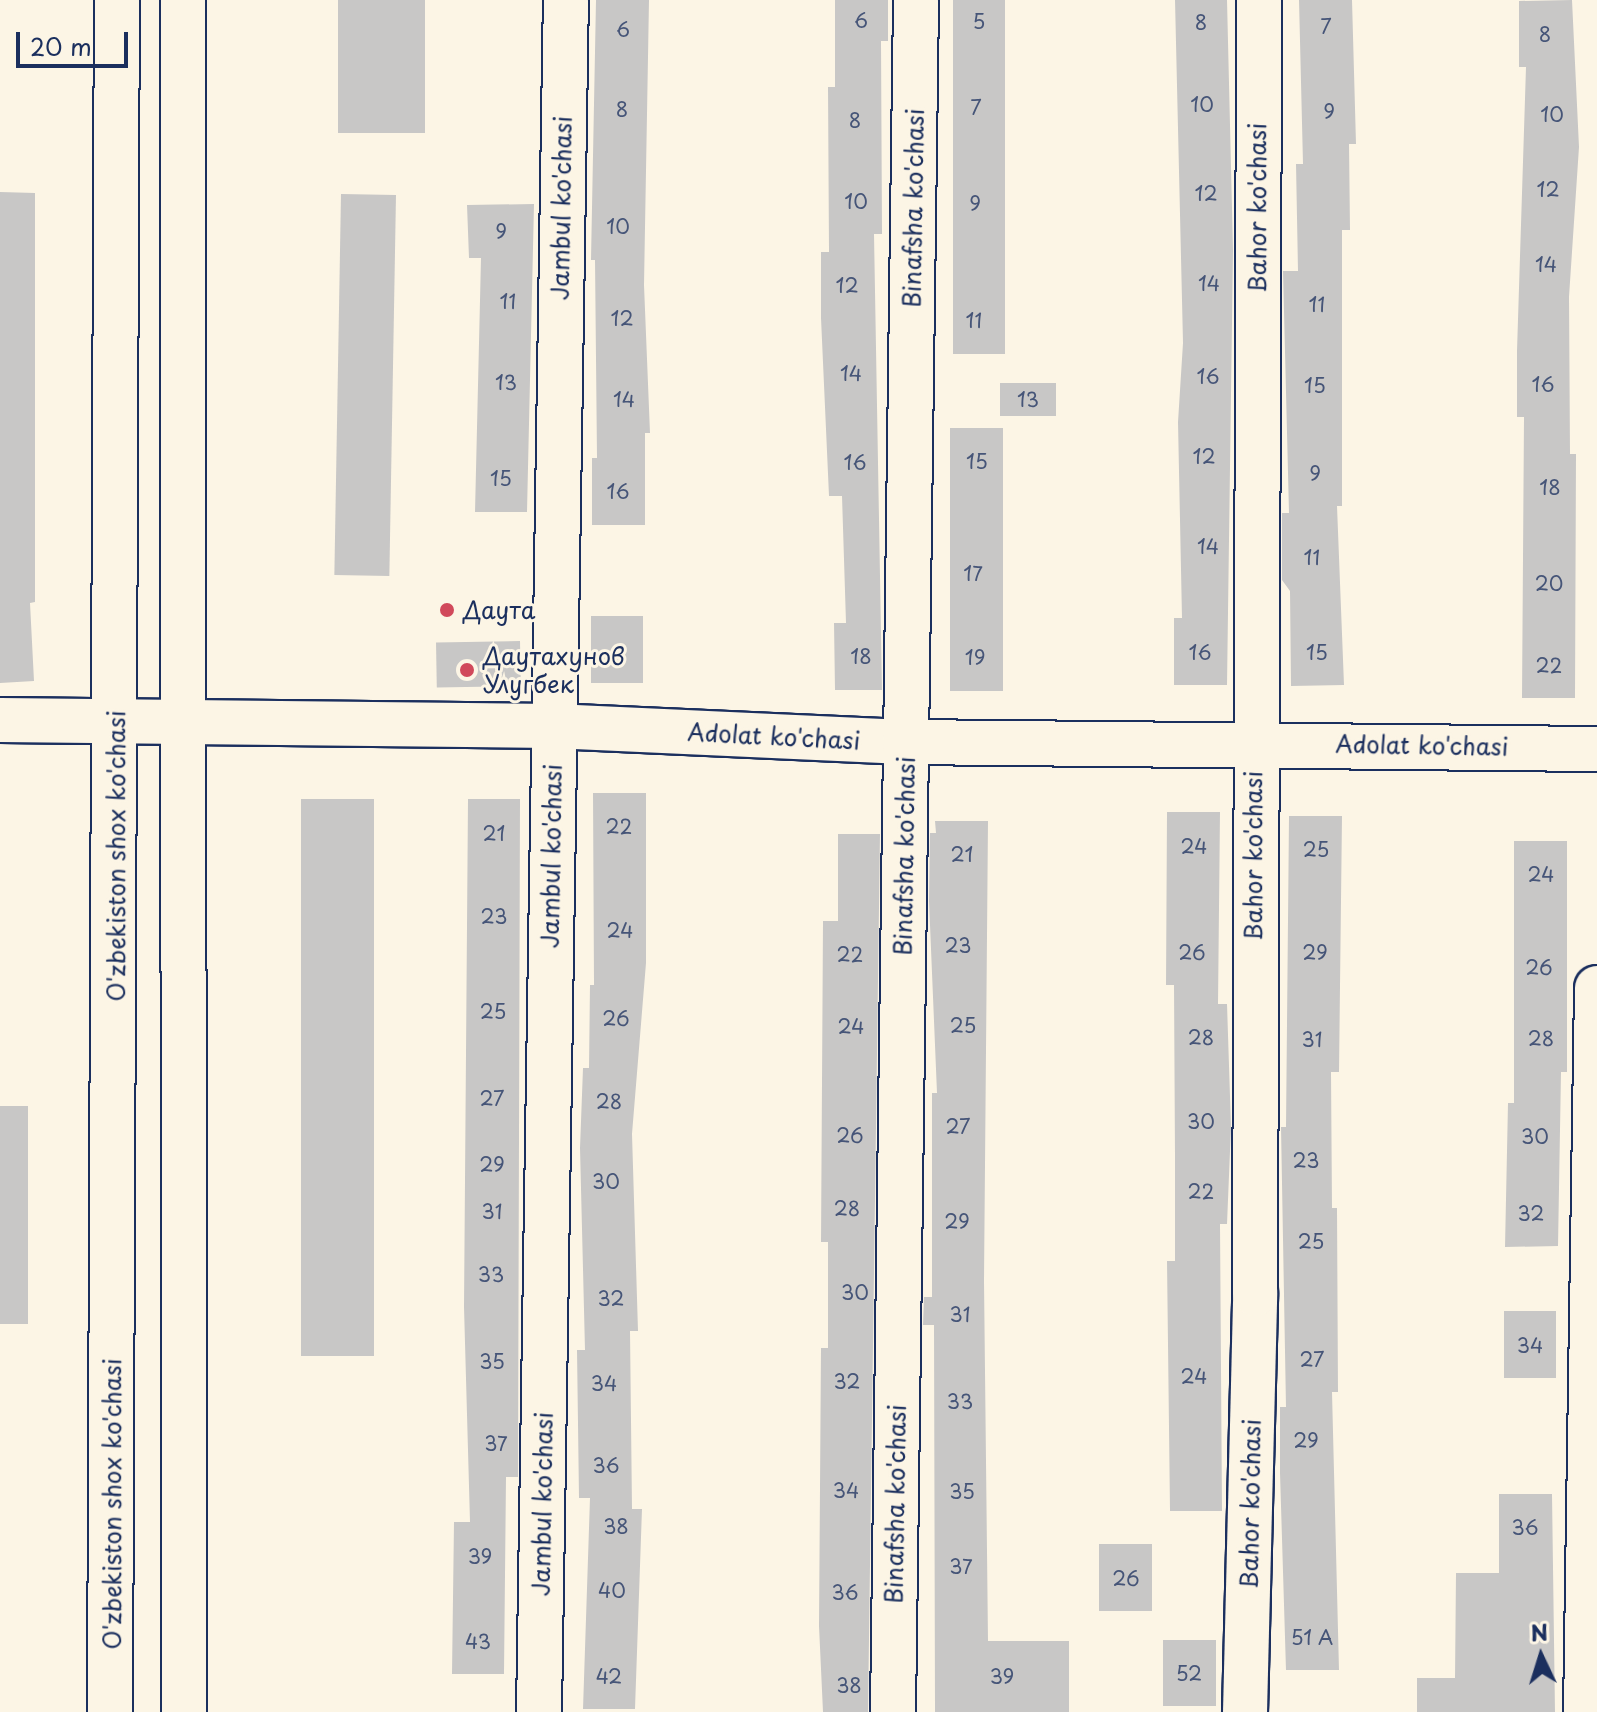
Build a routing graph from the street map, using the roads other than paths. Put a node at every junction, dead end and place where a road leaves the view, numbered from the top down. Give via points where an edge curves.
1 (117, 0) edge
2 (183, 0) edge
3 (566, 0) edge
4 (916, 0) edge
5 (1259, 0) edge
6 (0, 720) edge
7 (116, 721) junction
8 (183, 722) junction
9 (553, 726) junction
10 (1253, 741) junction
11 (905, 742) junction
12 (1597, 749) edge
13 (1597, 988) edge
14 (110, 1712) edge
15 (184, 1712) edge
16 (539, 1712) edge
17 (893, 1712) edge
18 (1245, 1712) edge
19 (1586, 1712) edge

1 - 7 street, O'zbekiston shox ko'chasi
2 - 8 street
3 - 9 street, Jambul ko'chasi
4 - 11 street, Binafsha ko'chasi
5 - 10 street, Bahor ko'chasi
6 - 7 street, Adolat ko'chasi
7 - 8 street, Adolat ko'chasi
7 - 14 street, O'zbekiston shox ko'chasi
8 - 9 street, Adolat ko'chasi
8 - 15 street
9 - 11 street, Adolat ko'chasi
9 - 16 street, Jambul ko'chasi
10 - 11 street, Adolat ko'chasi
10 - 12 street, Adolat ko'chasi
10 - 18 street, Bahor ko'chasi via 1255,1294
11 - 17 street, Binafsha ko'chasi
13 - 19 street

